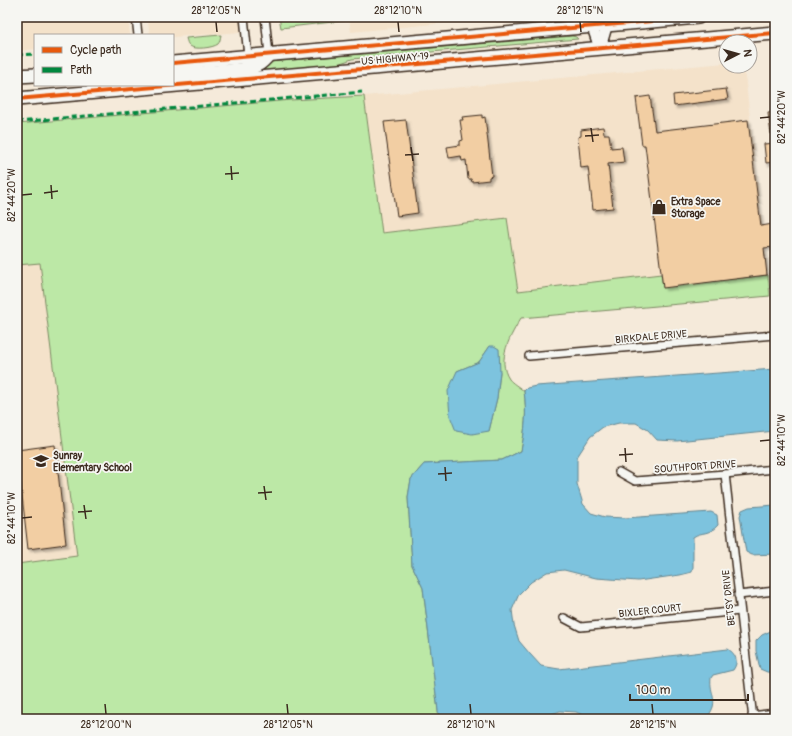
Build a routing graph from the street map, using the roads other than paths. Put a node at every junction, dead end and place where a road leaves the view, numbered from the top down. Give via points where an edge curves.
1 (136, 17) edge
2 (244, 17) edge
3 (265, 17) edge
4 (698, 17) edge
5 (607, 21) edge
6 (591, 22) edge
7 (775, 25) edge
8 (775, 33) edge
9 (138, 34) edge
10 (751, 34) edge
11 (758, 34) edge
12 (718, 38) edge
13 (600, 49) junction
14 (269, 54) junction
15 (248, 56) junction
16 (174, 63) edge
17 (34, 75) edge
18 (17, 76) edge
19 (174, 76) edge
20 (174, 85) edge
21 (120, 86) edge
22 (166, 86) edge
23 (107, 91) junction
24 (17, 99) edge
25 (775, 335) edge
26 (529, 356) dead end
27 (775, 469) edge
28 (619, 472) dead end
29 (725, 474) junction
30 (775, 591) edge
31 (738, 595) junction
32 (740, 611) junction
33 (564, 618) dead end
34 (775, 713) edge
35 (752, 717) edge

1 - 9 street
2 - 15 street
3 - 14 street
4 - 5 highway, US HIGHWAY 19
5 - 6 highway, US HIGHWAY 19
5 - 13 street
6 - 13 street
6 - 14 highway, US HIGHWAY 19
7 - 10 highway
8 - 11 highway, US HIGHWAY 19
12 - 13 highway, US HIGHWAY 19
13 - 20 highway, US HIGHWAY 19
14 - 15 highway, US HIGHWAY 19
14 - 19 highway via 263,62 250,68
15 - 16 highway, US HIGHWAY 19
17 - 18 highway
21 - 23 highway
22 - 23 highway, US HIGHWAY 19
23 - 24 highway, US HIGHWAY 19
25 - 26 street, BIRKDALE DRIVE
27 - 29 street, SOUTHPORT DRIVE
28 - 29 street, SOUTHPORT DRIVE via 635,481
29 - 31 street, BETSY DRIVE
30 - 31 street
31 - 32 street, BETSY DRIVE
32 - 33 street, BIXLER COURT via 581,627
32 - 35 street, BETSY DRIVE
34 - 35 street

